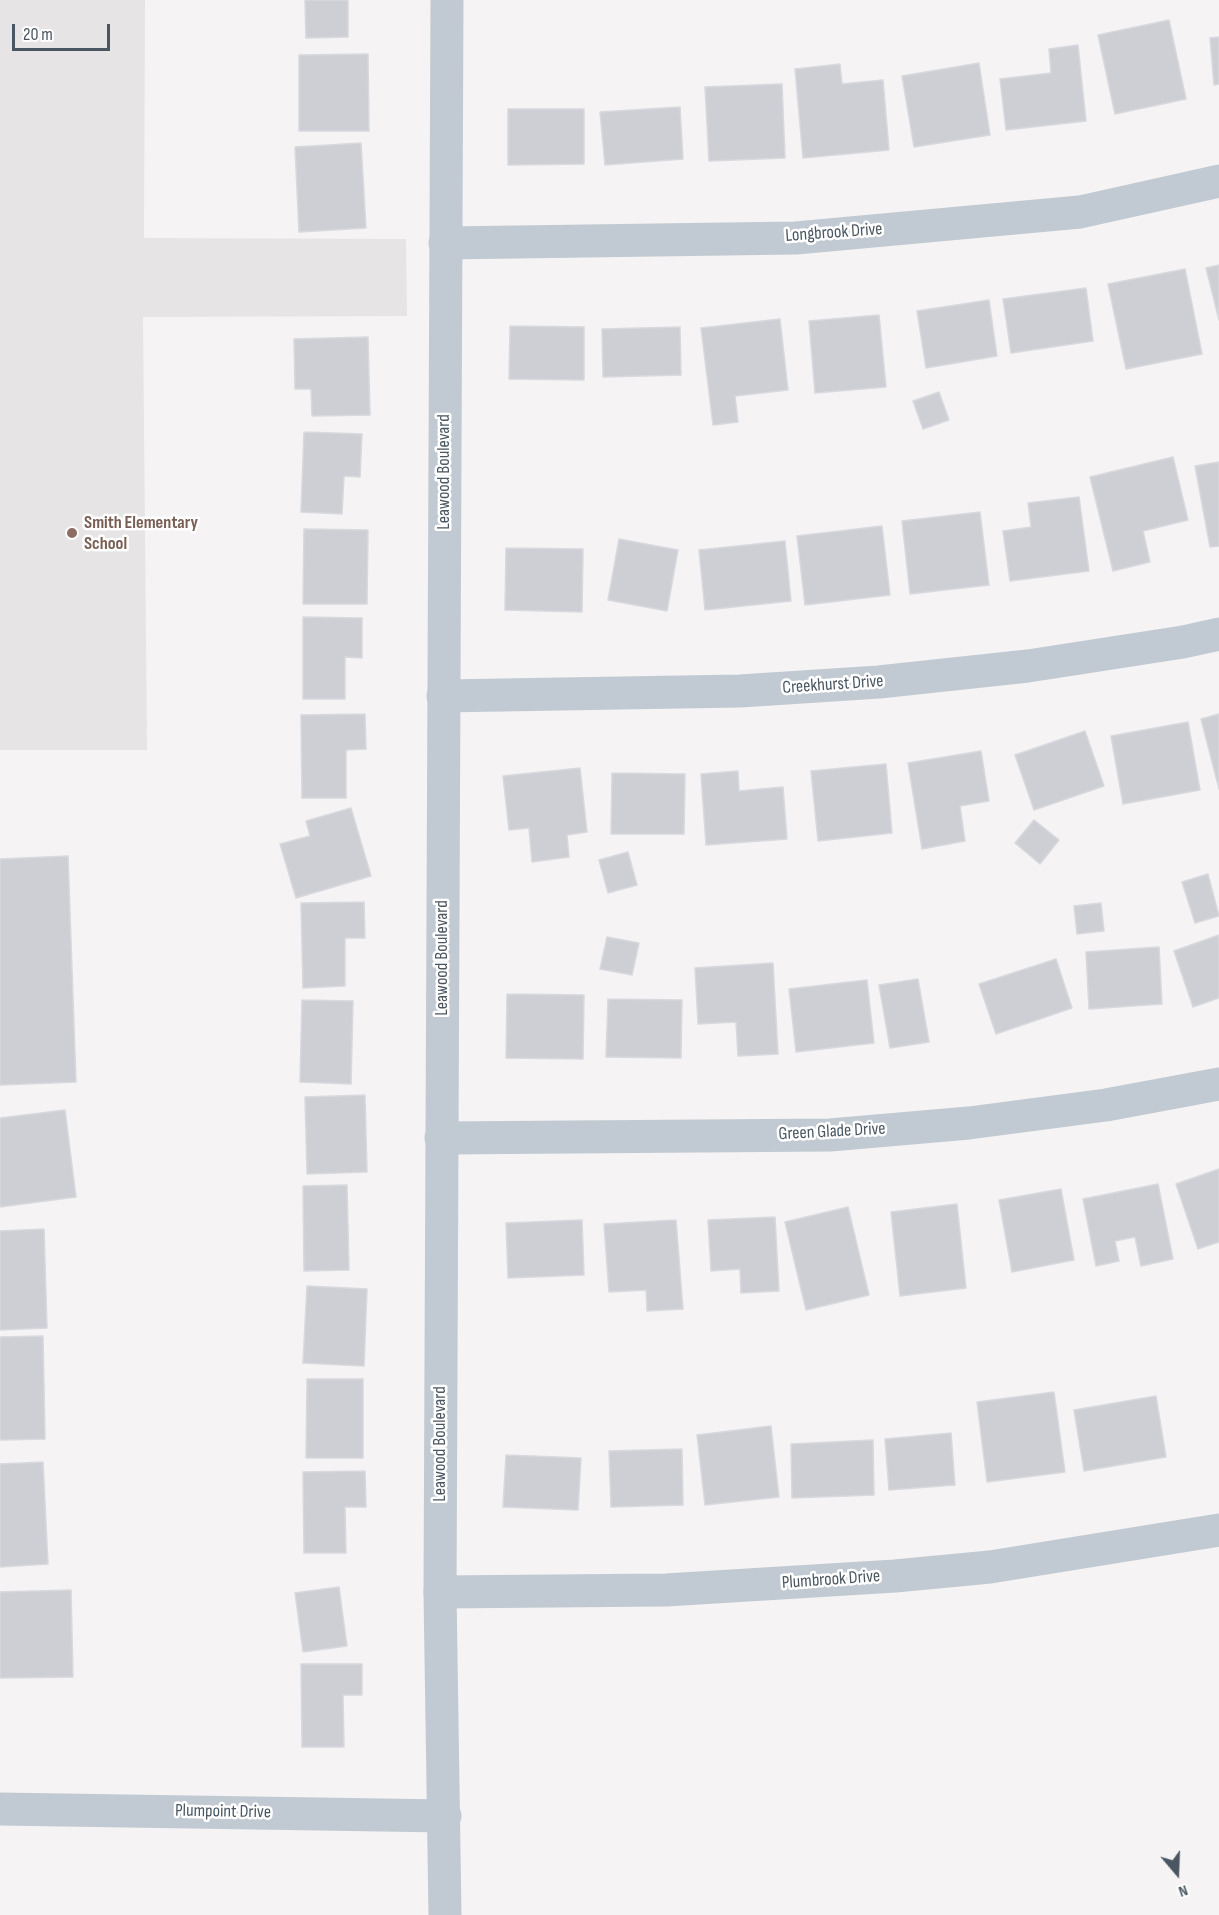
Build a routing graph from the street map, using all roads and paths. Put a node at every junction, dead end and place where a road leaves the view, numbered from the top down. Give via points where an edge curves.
1 (447, 0) edge
2 (1219, 181) edge
3 (446, 243) junction
4 (1219, 634) edge
5 (443, 696) junction
6 (1219, 1084) edge
7 (441, 1138) junction
8 (1219, 1530) edge
9 (440, 1592) junction
10 (0, 1809) edge
11 (445, 1816) junction
12 (445, 1915) edge

1 - 3 street, Leawood Boulevard
2 - 3 street, Longbrook Drive via 1080,212 796,238
3 - 5 street, Leawood Boulevard
4 - 5 street, Creekhurst Drive via 1028,666 879,682 740,691
5 - 7 street, Leawood Boulevard
6 - 7 street, Green Glade Drive via 1106,1105 969,1123 830,1135
7 - 9 street, Leawood Boulevard
8 - 9 street, Plumbrook Drive via 990,1568 895,1576 666,1590
9 - 11 street, Leawood Boulevard
10 - 11 street, Plumpoint Drive
11 - 12 street, Leawood Boulevard

